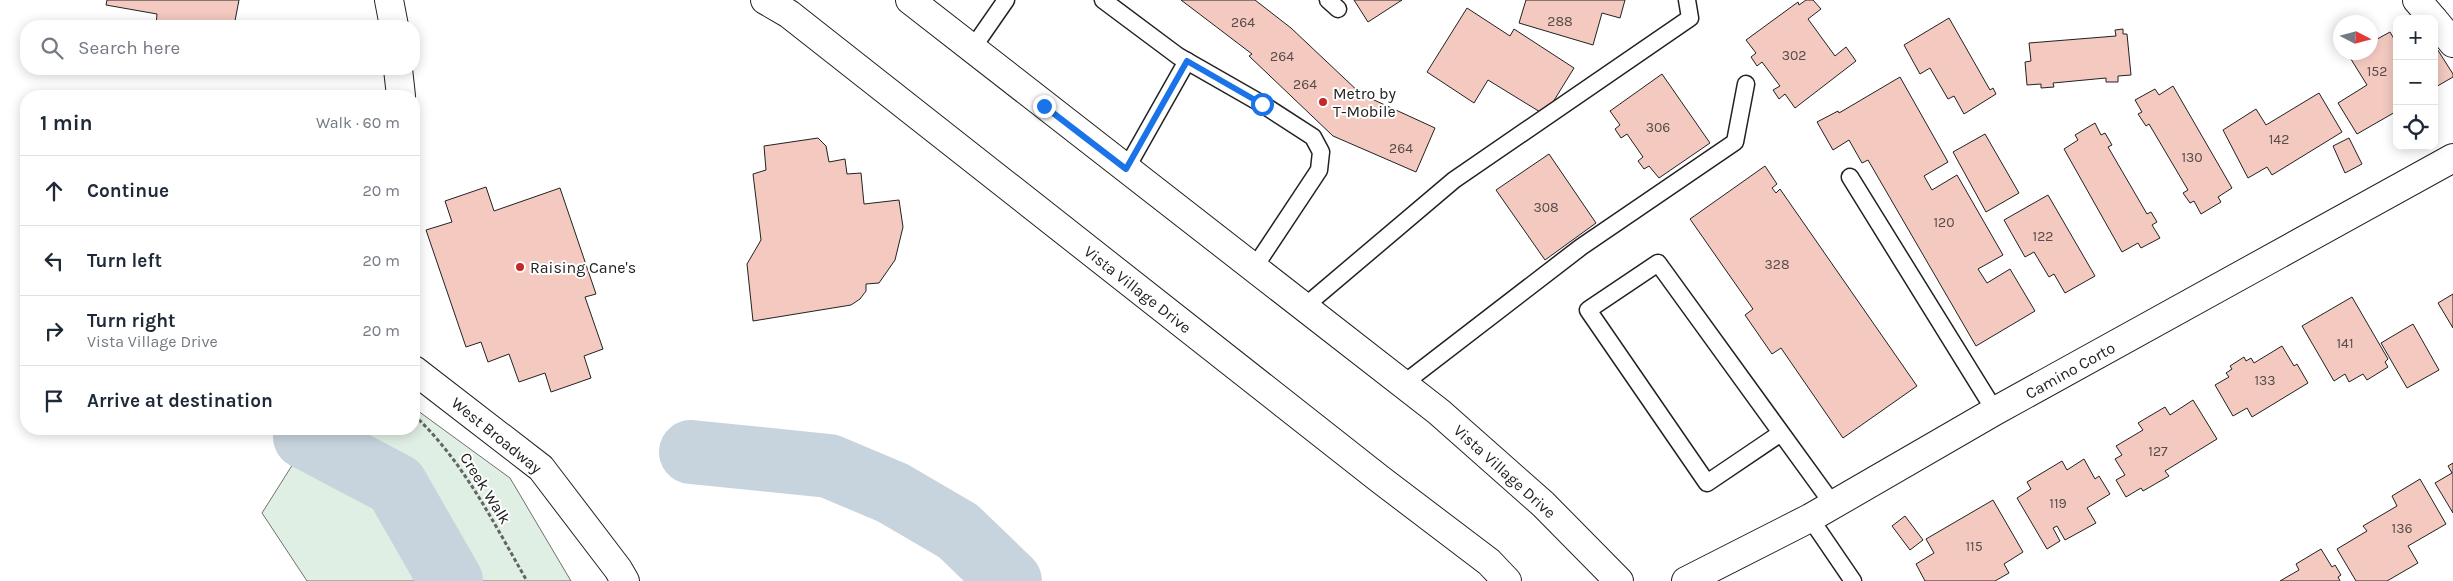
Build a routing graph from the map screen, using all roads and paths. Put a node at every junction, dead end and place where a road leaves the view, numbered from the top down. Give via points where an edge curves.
1 (389, 0) edge
2 (765, 0) edge
3 (910, 0) edge
4 (1006, 0) edge
5 (1103, 0) edge
6 (1687, 0) edge
7 (2417, 0) edge
8 (2430, 15) edge
9 (393, 20) edge
10 (2438, 25) edge
11 (2453, 43) edge
12 (972, 48) junction
13 (1187, 61) junction
14 (399, 75) edge
15 (1746, 84) dead end
16 (400, 90) edge
17 (2453, 158) edge
18 (1126, 169) junction
19 (1850, 177) dead end
20 (1254, 268) junction
21 (1304, 307) junction
22 (420, 375) edge
23 (1403, 384) junction
24 (1995, 411) junction
25 (420, 422) edge
26 (1781, 434) junction
27 (1821, 511) junction
28 (527, 581) edge
29 (625, 581) edge
30 (1507, 581) edge
31 (1620, 581) edge
32 (1686, 581) edge
33 (1853, 581) edge

1 - 9 main road
2 - 30 main road, Vista Village Drive via 789,14 1489,562
3 - 12 main road, Vista Village Drive
4 - 12 lane
5 - 13 lane
6 - 21 lane via 1690,18 1454,180
7 - 8 main road
10 - 11 main road
12 - 18 main road, Vista Village Drive
13 - 18 lane
13 - 20 lane via 1313,137 1321,152 1319,170
14 - 16 main road
15 - 23 lane via 1735,142 1581,247
17 - 24 main road, Camino Corto
18 - 20 main road, Vista Village Drive
19 - 24 lane
20 - 21 main road, Vista Village Drive
21 - 23 main road, Vista Village Drive
22 - 29 main road, West Broadway via 541,468
23 - 31 main road, Vista Village Drive via 1543,504
24 - 27 main road, Camino Corto
25 - 28 path, Creek Walk via 472,483
26 - 26 lane via 1658,263 1588,310 1707,483
26 - 27 lane
27 - 32 main road, Camino Corto
27 - 33 lane

